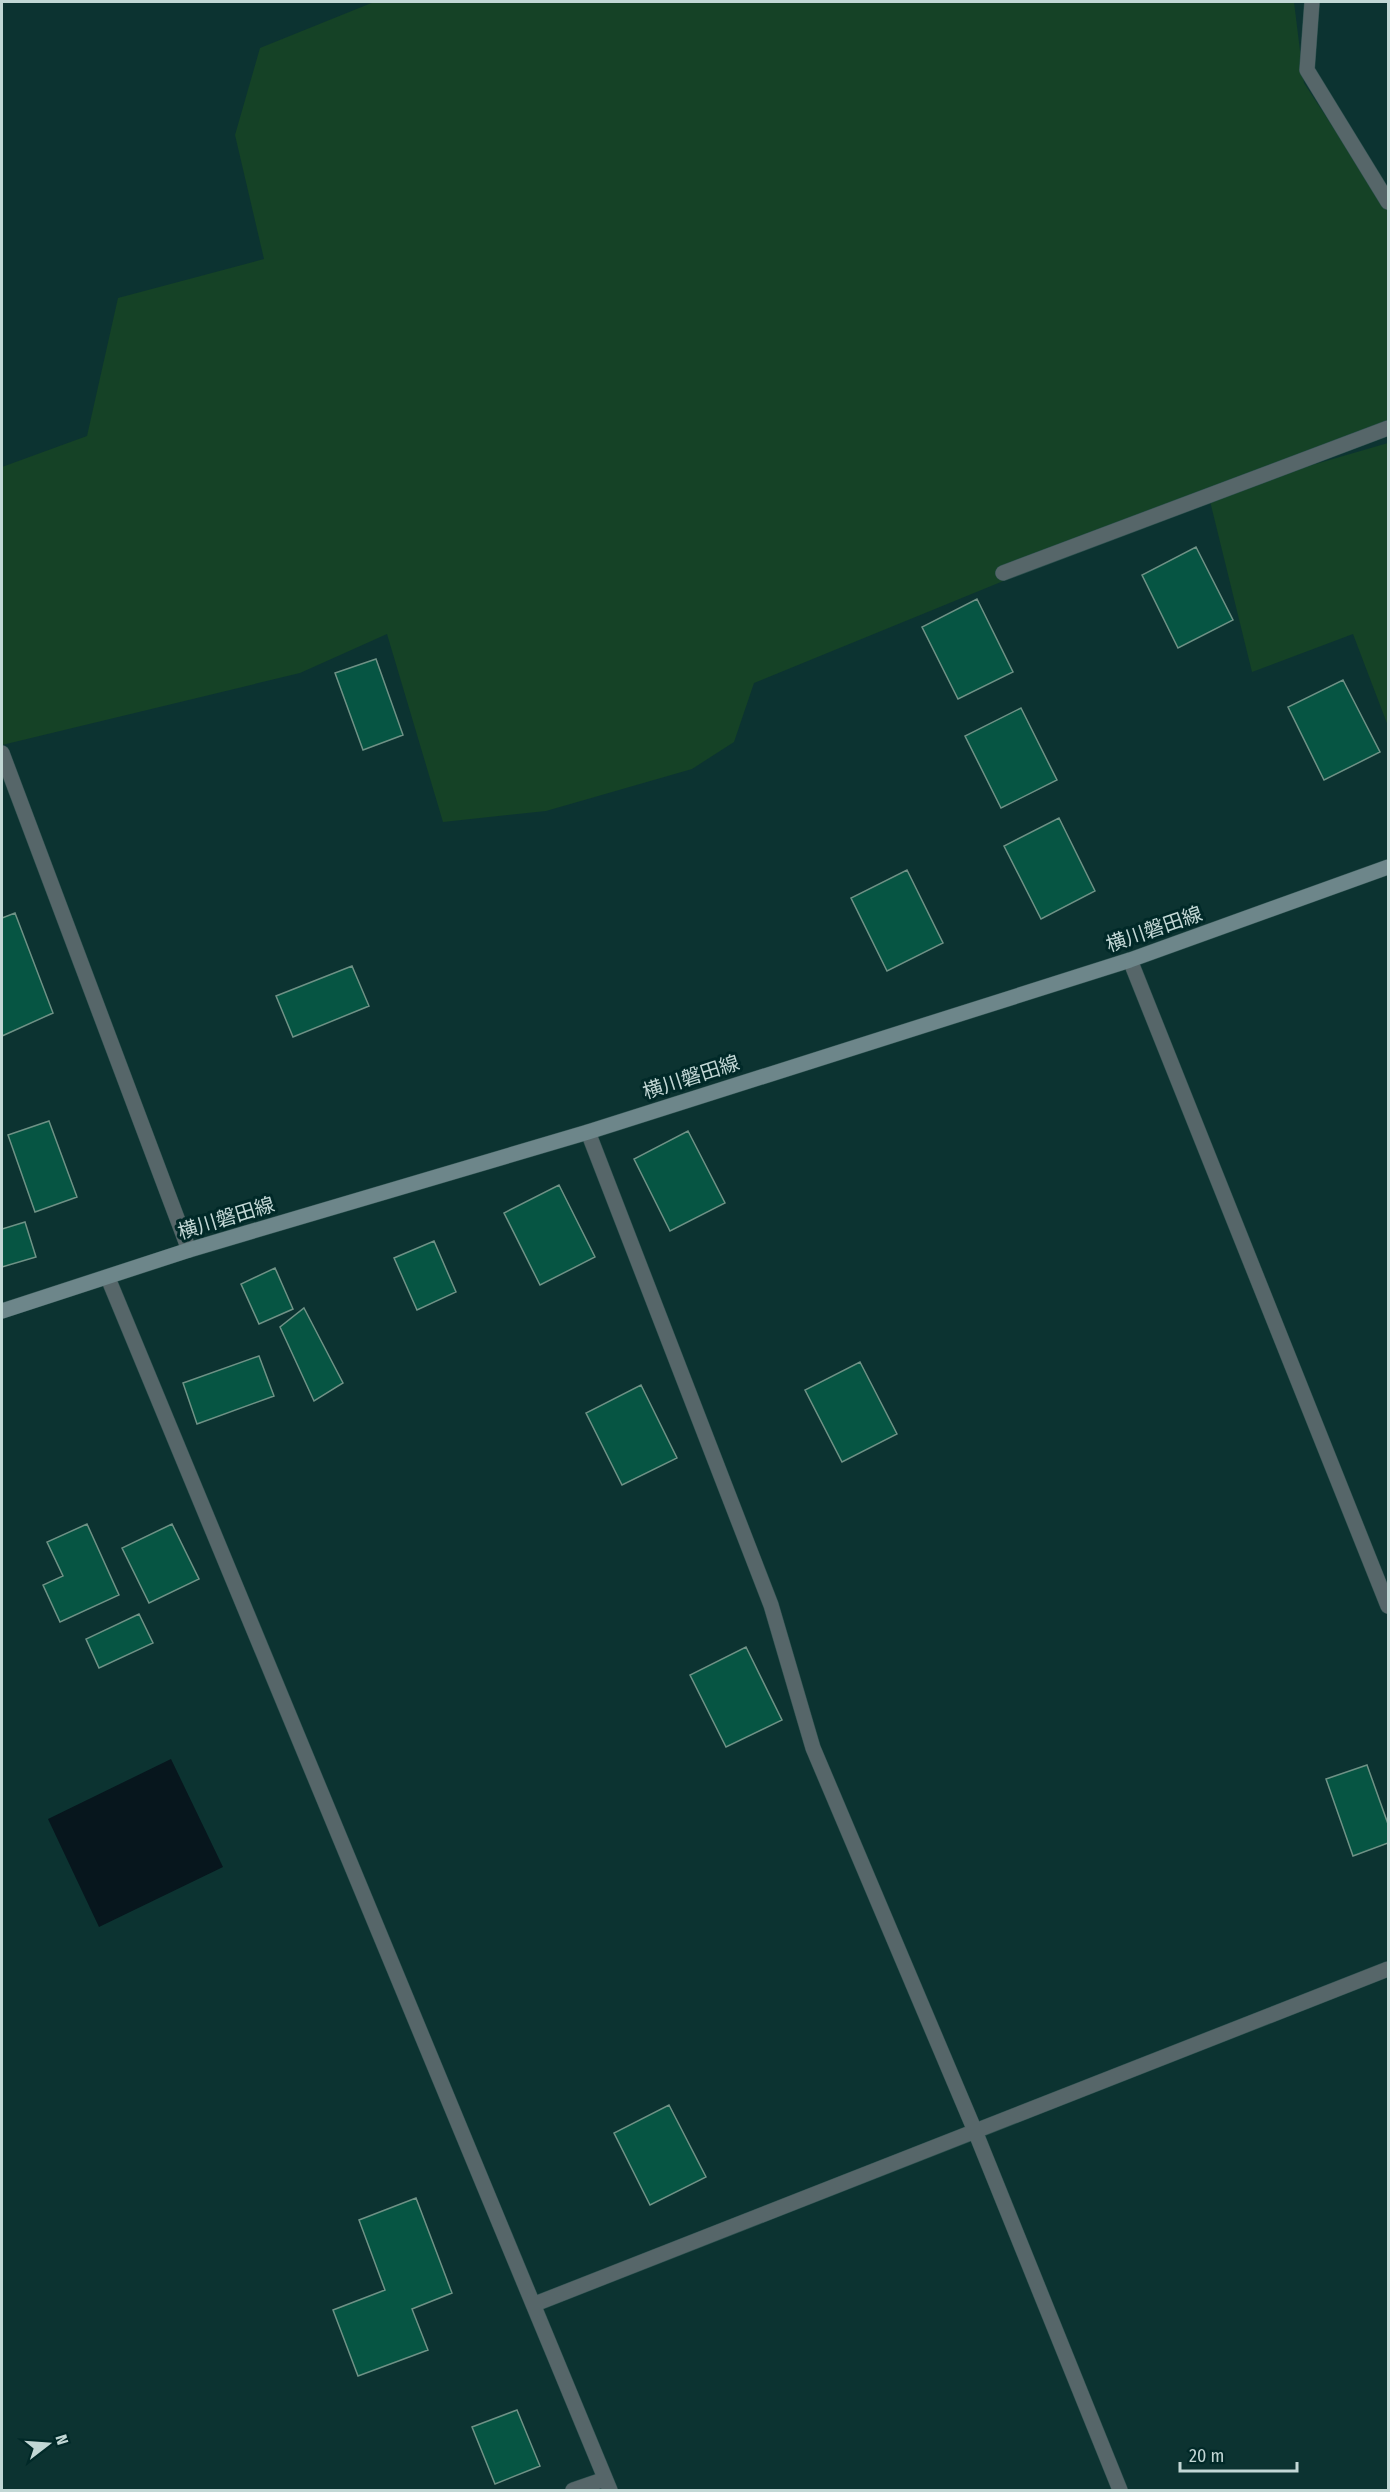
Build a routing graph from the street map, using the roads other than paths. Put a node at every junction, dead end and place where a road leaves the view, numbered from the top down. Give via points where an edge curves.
1 (1312, 2) edge
2 (1389, 202) edge
3 (1389, 428) edge
4 (1003, 573) dead end
5 (2, 753) edge
6 (1389, 867) edge
7 (1130, 960) junction
8 (588, 1132) junction
9 (189, 1250) junction
10 (108, 1278) junction
11 (2, 1311) edge
12 (1389, 1606) edge
13 (1389, 1969) edge
14 (975, 2131) junction
15 (534, 2304) junction
16 (608, 2485) edge
17 (573, 2490) edge
18 (1120, 2490) edge

1 - 2 street via 1307,70
3 - 4 street
5 - 9 street
6 - 7 main road, 横川磐田線
7 - 8 main road, 横川磐田線
7 - 12 street
8 - 9 main road, 横川磐田線
8 - 14 street via 771,1605 813,1748
9 - 10 main road, 横川磐田線
10 - 11 main road, 横川磐田線
10 - 15 street
13 - 14 street
14 - 15 street
14 - 18 street
15 - 16 street
16 - 17 street

